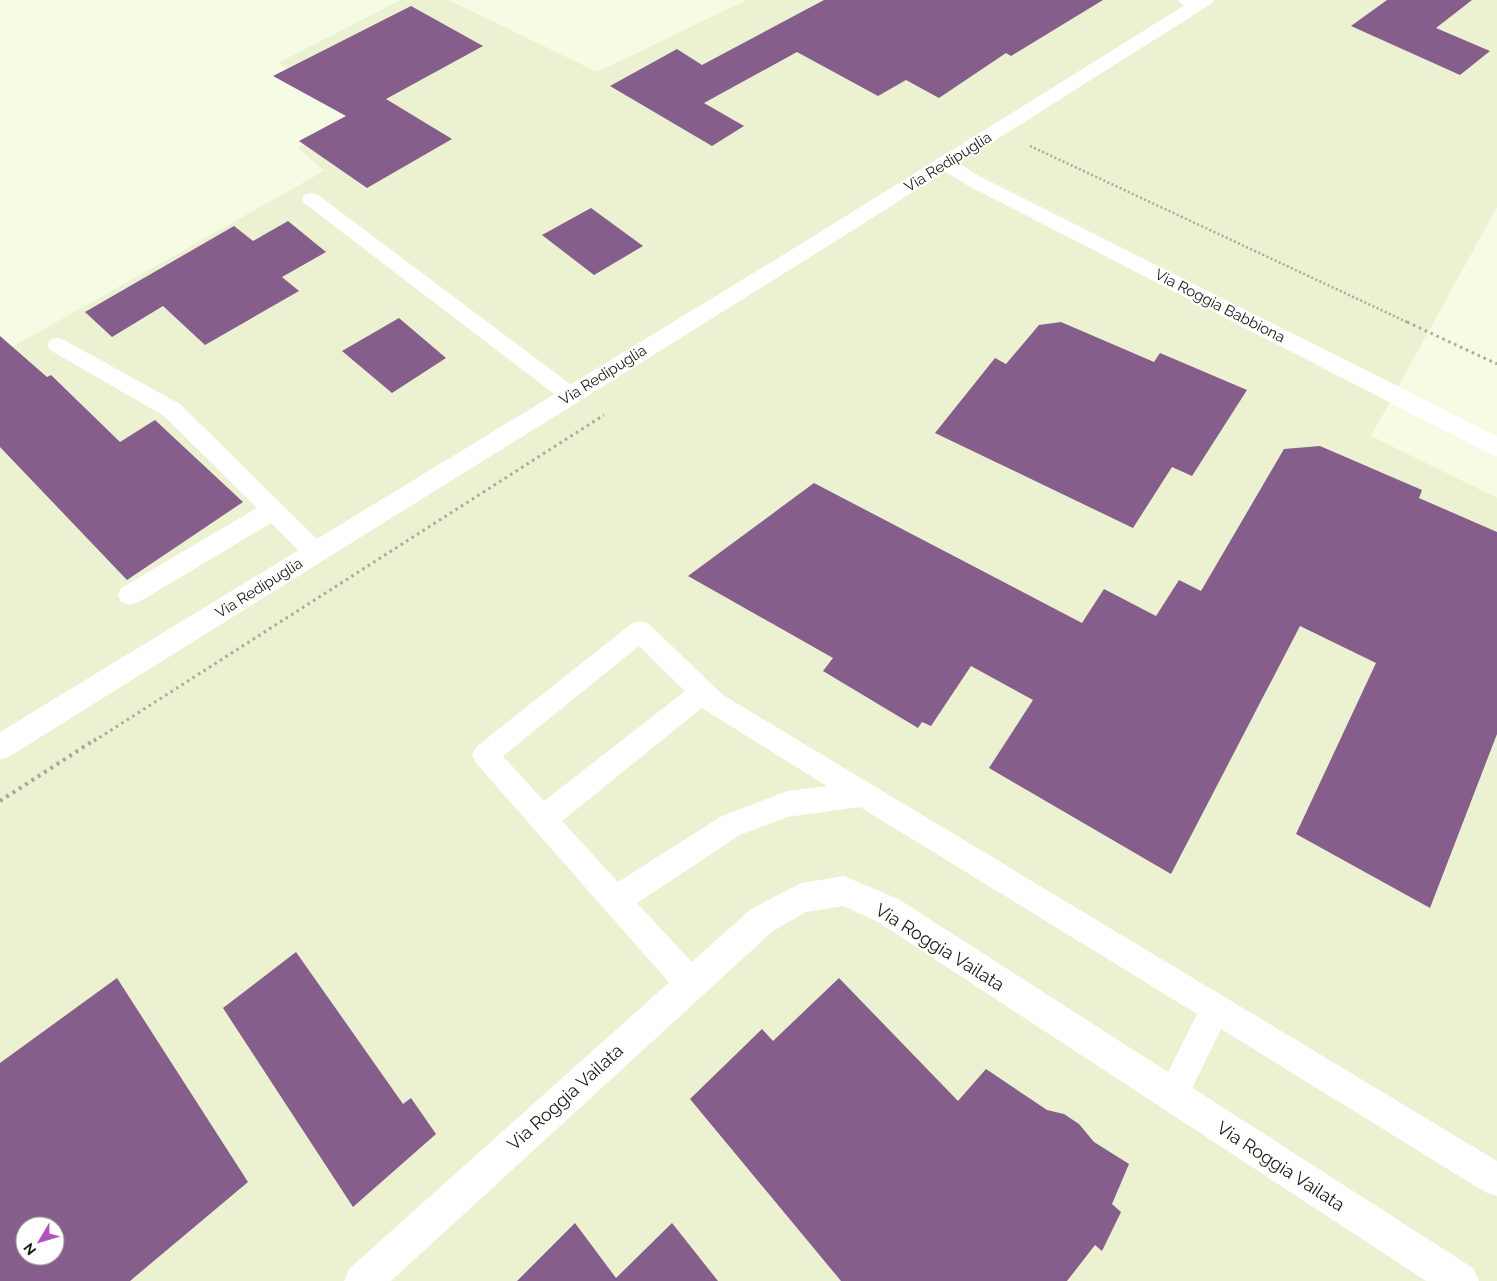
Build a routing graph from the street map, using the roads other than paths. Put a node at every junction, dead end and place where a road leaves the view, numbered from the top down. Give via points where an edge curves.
1 (1196, 2) edge
2 (945, 163) junction
3 (311, 198) dead end
4 (57, 346) dead end
5 (570, 395) junction
6 (1497, 447) edge
7 (273, 510) junction
8 (316, 553) junction
9 (130, 595) dead end
10 (702, 692) junction
11 (0, 747) edge
12 (862, 794) junction
13 (542, 819) junction
14 (616, 900) junction
15 (691, 984) junction
16 (1215, 1009) junction
17 (1172, 1096) junction
18 (1497, 1180) edge
19 (363, 1281) edge
20 (1460, 1281) edge

1 - 2 street, Via Redipuglia
2 - 5 street, Via Redipuglia
2 - 6 street, Via Roggia Babbiona via 972,180
3 - 5 lane
4 - 7 lane via 172,410
5 - 8 street, Via Redipuglia
7 - 8 lane
7 - 9 lane
8 - 11 street, Via Redipuglia
10 - 12 lane via 714,703
10 - 13 lane
10 - 13 lane via 640,631 485,755
12 - 14 lane via 786,804 730,826
12 - 16 lane
13 - 14 lane
14 - 15 lane
15 - 17 street, Via Roggia Vailata via 762,920 801,898 844,891 889,912
15 - 19 street, Via Roggia Vailata
16 - 17 lane
16 - 18 lane
17 - 20 street, Via Roggia Vailata

